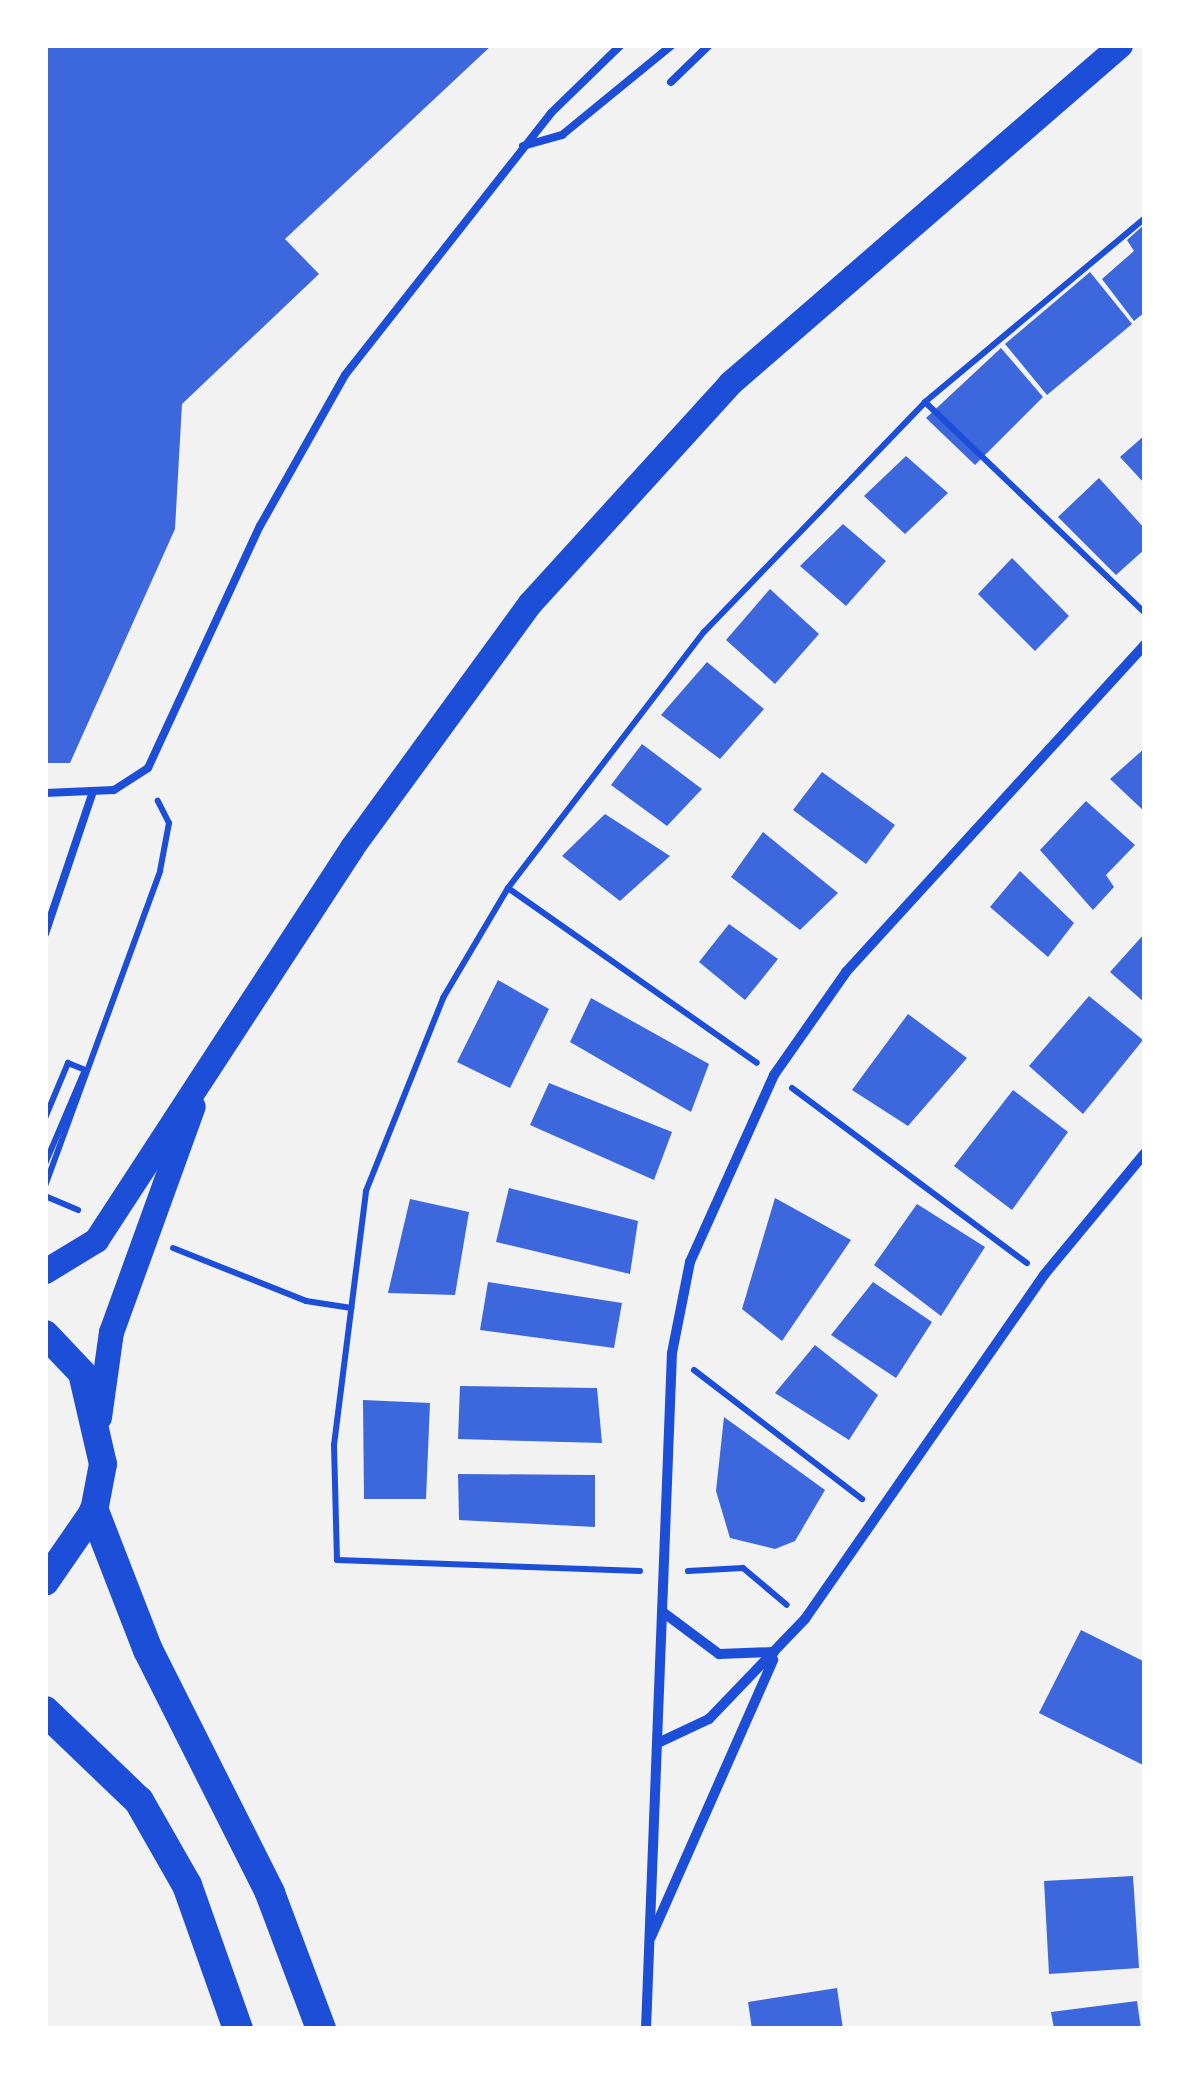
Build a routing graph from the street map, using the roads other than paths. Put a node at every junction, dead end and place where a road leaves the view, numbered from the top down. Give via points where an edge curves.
1 (621, 45) edge
2 (672, 45) edge
3 (709, 45) edge
4 (1120, 45) edge
5 (671, 82) dead end
6 (523, 146) junction
7 (1145, 644) edge
8 (45, 793) edge
9 (92, 794) junction
10 (45, 934) edge
11 (197, 1086) junction
12 (1145, 1153) edge
13 (45, 1271) edge
14 (45, 1334) edge
15 (99, 1417) junction
16 (94, 1511) junction
17 (45, 1582) edge
18 (664, 1613) junction
19 (776, 1652) junction
20 (45, 1710) edge
21 (660, 1742) junction
22 (647, 1948) junction
23 (238, 2029) edge
24 (320, 2029) edge
25 (646, 2029) edge

1 - 6 lane
2 - 6 lane via 562,134
3 - 5 lane
4 - 11 main road via 730,383 530,603 352,848
6 - 9 lane via 344,375 260,526 148,768 133,783
7 - 18 street via 846,972 774,1075 690,1262 672,1353
8 - 9 lane
9 - 10 lane
11 - 13 main road via 96,1240
11 - 15 main road via 111,1332
12 - 19 street via 1044,1276
14 - 15 highway via 82,1373
15 - 16 highway
16 - 17 highway
16 - 24 highway via 148,1650 270,1893
18 - 19 street via 719,1654
18 - 21 street
19 - 21 street via 709,1719
19 - 22 street
20 - 23 highway via 79,1734 139,1801 187,1885
21 - 22 street
22 - 25 street

